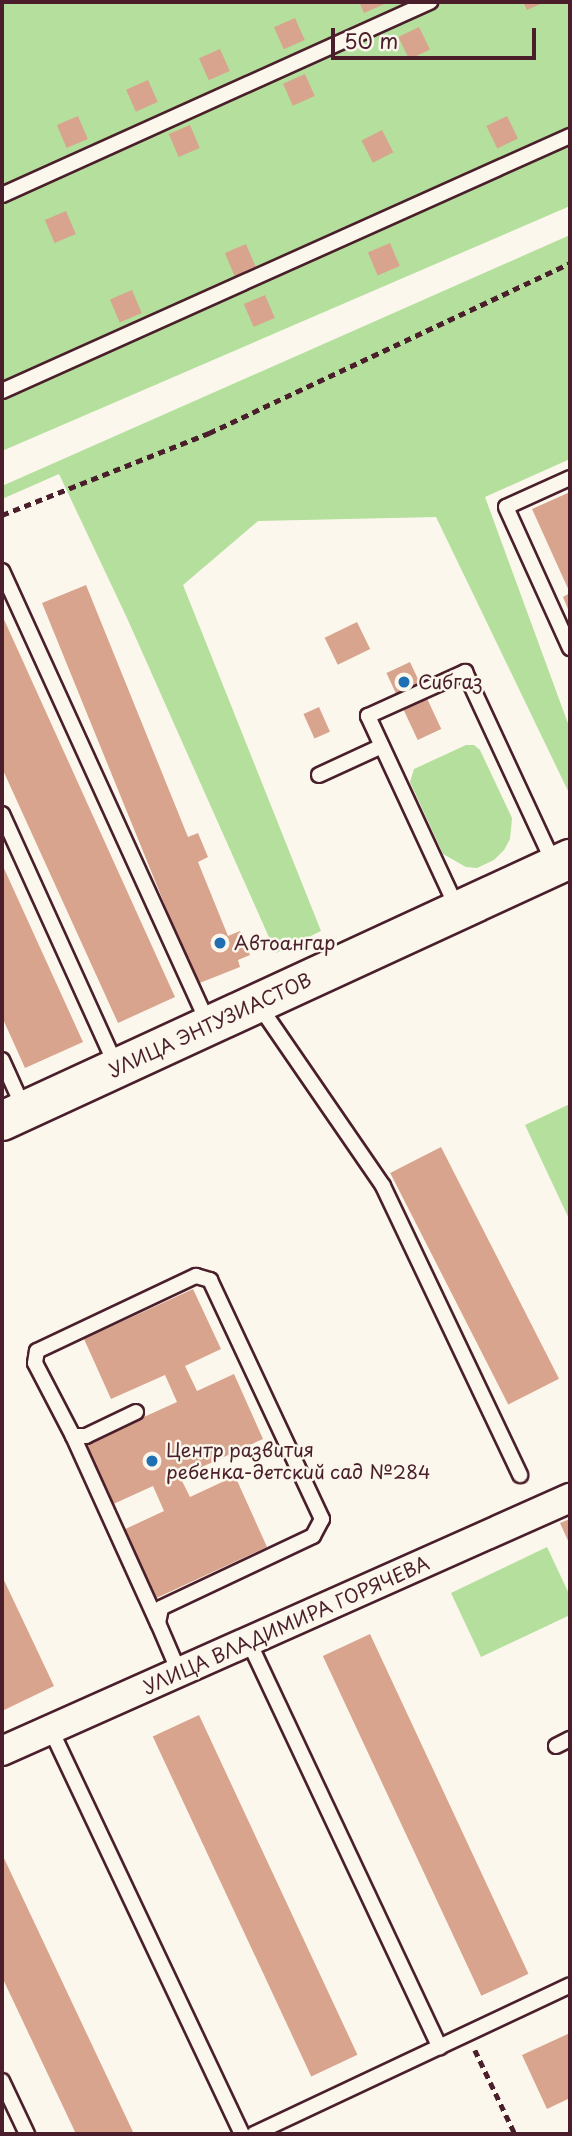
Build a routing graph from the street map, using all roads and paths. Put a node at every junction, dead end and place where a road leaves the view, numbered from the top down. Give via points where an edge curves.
1 (430, 2) edge
2 (570, 136) edge
3 (2, 195) edge
4 (570, 263) edge
5 (2, 391) edge
6 (570, 478) edge
7 (2, 515) edge
8 (2, 571) edge
9 (570, 648) edge
10 (382, 746) junction
11 (319, 775) dead end
12 (2, 814) edge
13 (562, 862) edge
14 (458, 910) junction
15 (257, 1003) junction
16 (208, 1026) junction
17 (2, 1060) edge
18 (117, 1068) junction
19 (13, 1115) edge
20 (136, 1412) dead end
21 (73, 1436) junction
22 (520, 1475) dead end
23 (570, 1498) edge
24 (158, 1623) junction
25 (249, 1642) junction
26 (179, 1672) junction
27 (51, 1730) junction
28 (570, 1739) edge
29 (556, 1746) dead end
30 (2, 1751) edge
31 (570, 1985) edge
32 (467, 2034) junction
33 (440, 2047) junction
34 (2, 2081) edge
35 (27, 2134) edge
36 (242, 2134) edge
37 (254, 2134) edge
38 (515, 2134) edge

1 - 3 lane
2 - 5 lane
4 - 7 path via 209,433
6 - 9 lane via 506,507
8 - 16 lane
10 - 11 lane
10 - 13 lane via 368,716 465,672
10 - 14 lane
12 - 18 lane
13 - 14 main road, УЛИЦА ЭНТУЗИАСТОВ
14 - 15 main road, УЛИЦА ЭНТУЗИАСТОВ
15 - 16 main road, УЛИЦА ЭНТУЗИАСТОВ
15 - 22 lane via 383,1186
16 - 18 main road, УЛИЦА ЭНТУЗИАСТОВ
17 - 19 lane
18 - 19 main road, УЛИЦА ЭНТУЗИАСТОВ
20 - 21 lane via 86,1436
21 - 24 lane
21 - 24 lane via 35,1363 37,1351 196,1276 210,1280 322,1519 313,1536 161,1608
23 - 25 street, УЛИЦА ВЛАДИМИРА ГОРЯЧЕВА
24 - 26 lane
25 - 26 street, УЛИЦА ВЛАДИМИРА ГОРЯЧЕВА
25 - 33 lane
26 - 27 street, УЛИЦА ВЛАДИМИРА ГОРЯЧЕВА
27 - 30 street, УЛИЦА ВЛАДИМИРА ГОРЯЧЕВА
27 - 36 lane
28 - 29 lane
31 - 32 lane
32 - 33 lane
32 - 38 path
33 - 37 lane
34 - 35 lane

